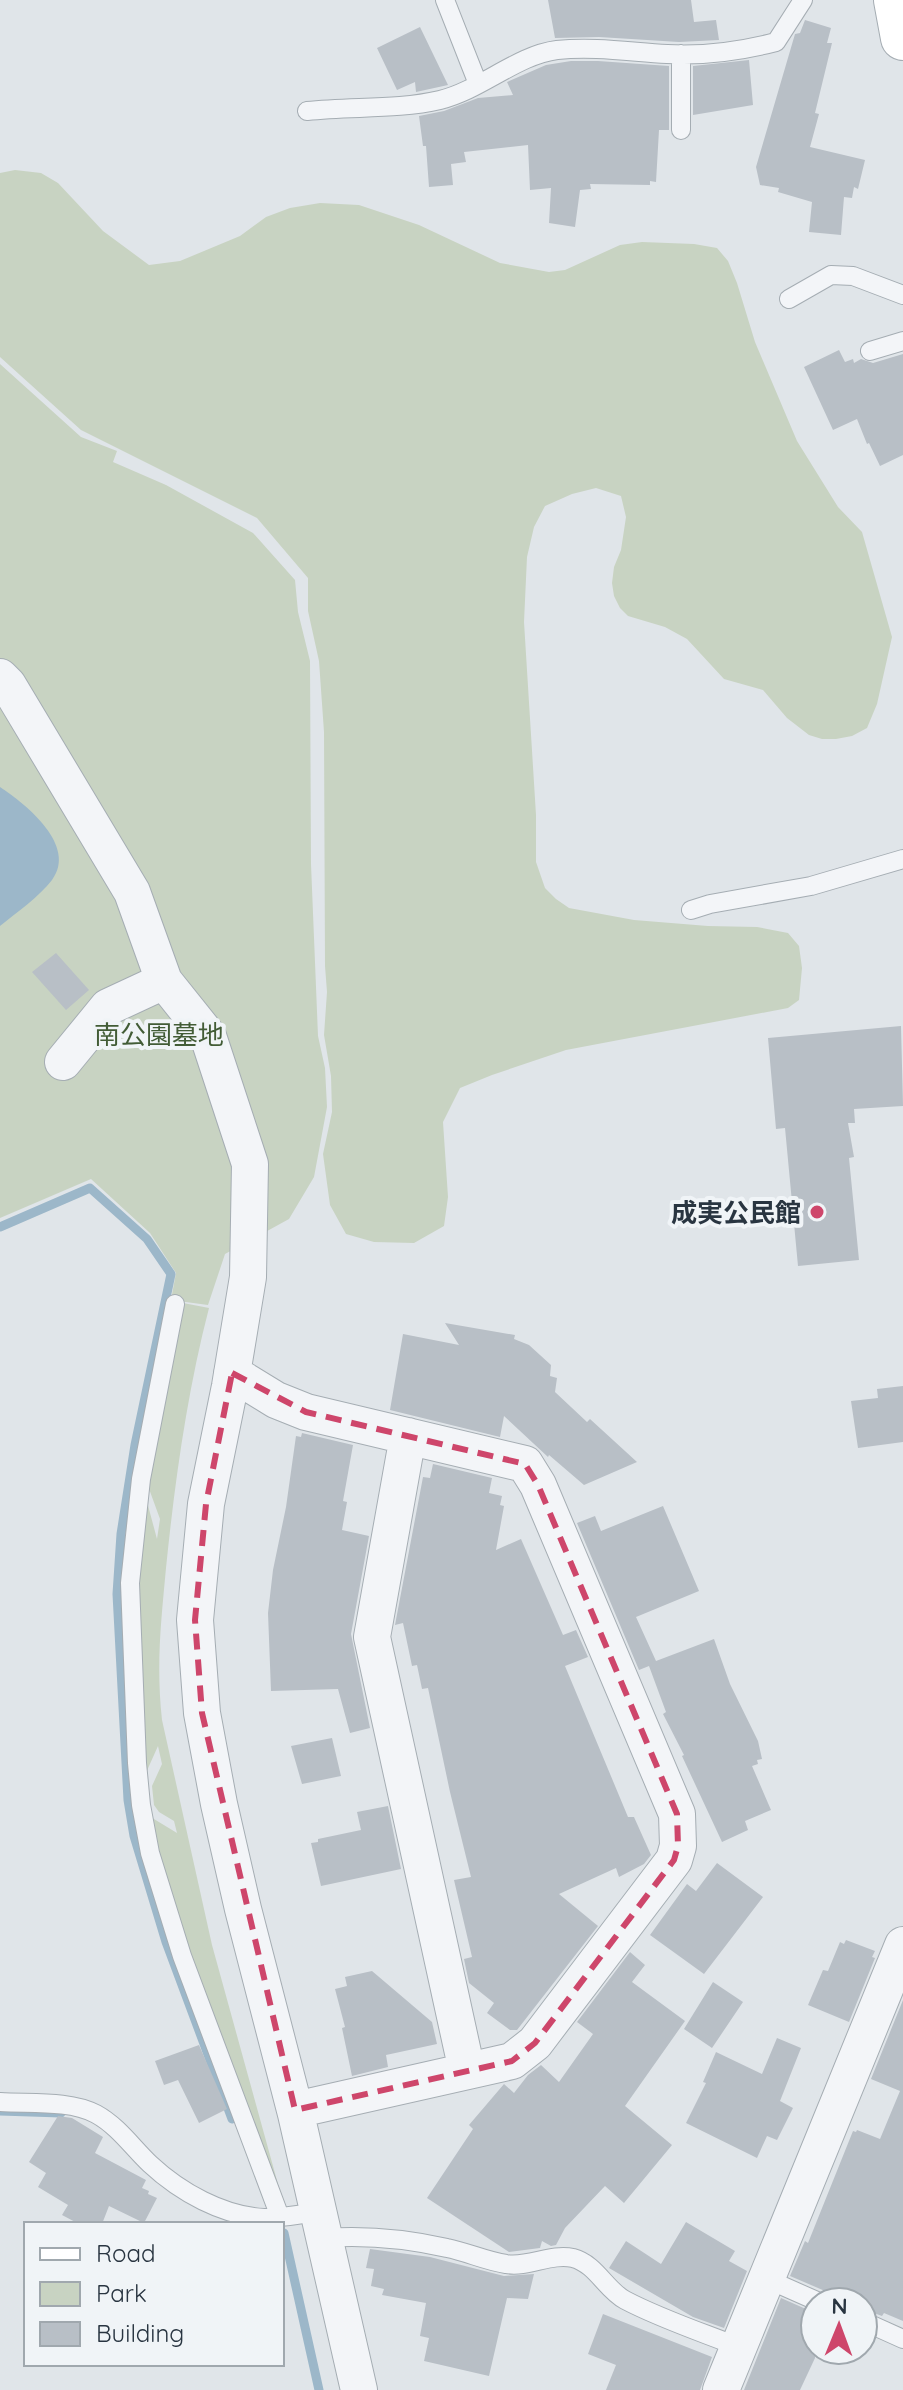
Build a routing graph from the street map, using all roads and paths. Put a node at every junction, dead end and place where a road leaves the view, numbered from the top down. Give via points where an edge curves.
1 (445, 0) edge
2 (803, 0) edge
3 (896, 0) edge
4 (903, 38) edge
5 (681, 54) junction
6 (478, 84) junction
7 (307, 111) dead end
8 (681, 130) dead end
9 (903, 295) edge
10 (789, 299) dead end
11 (903, 341) edge
12 (870, 351) dead end
13 (0, 677) edge
14 (903, 859) edge
15 (691, 910) dead end
16 (164, 981) junction
17 (63, 1062) dead end
18 (175, 1304) dead end
19 (232, 1373) junction
20 (408, 1436) junction
21 (903, 1945) edge
22 (467, 2071) junction
23 (0, 2102) edge
24 (295, 2110) junction
25 (280, 2217) junction
26 (322, 2225) junction
27 (767, 2279) junction
28 (799, 2293) edge
29 (879, 2328) edge
30 (903, 2339) edge
31 (739, 2347) junction
32 (359, 2390) edge
33 (721, 2390) edge

1 - 6 lane
2 - 5 lane via 776,42
3 - 4 main road
5 - 6 lane via 558,50
5 - 8 lane
6 - 7 lane via 439,100
9 - 10 lane via 853,276 831,275
11 - 12 lane
13 - 16 street via 132,892
14 - 15 lane via 811,886
16 - 17 street via 108,1007
16 - 19 street via 208,1036 250,1164 248,1277
18 - 25 lane via 141,1479 130,1583 141,1805 182,1956
19 - 20 street via 306,1412
19 - 24 street via 206,1504 196,1605 202,1713 243,1909
20 - 22 street via 372,1637
20 - 22 street via 525,1464 677,1814 674,1860 535,2043 512,2061
21 - 27 street
22 - 24 street
23 - 25 lane via 83,2109 110,2124 181,2189 238,2213
24 - 26 street
25 - 26 lane
26 - 31 lane via 346,2236 397,2239 504,2264 574,2259 622,2299
26 - 32 street
27 - 28 lane
27 - 31 street
29 - 30 lane
31 - 33 street

